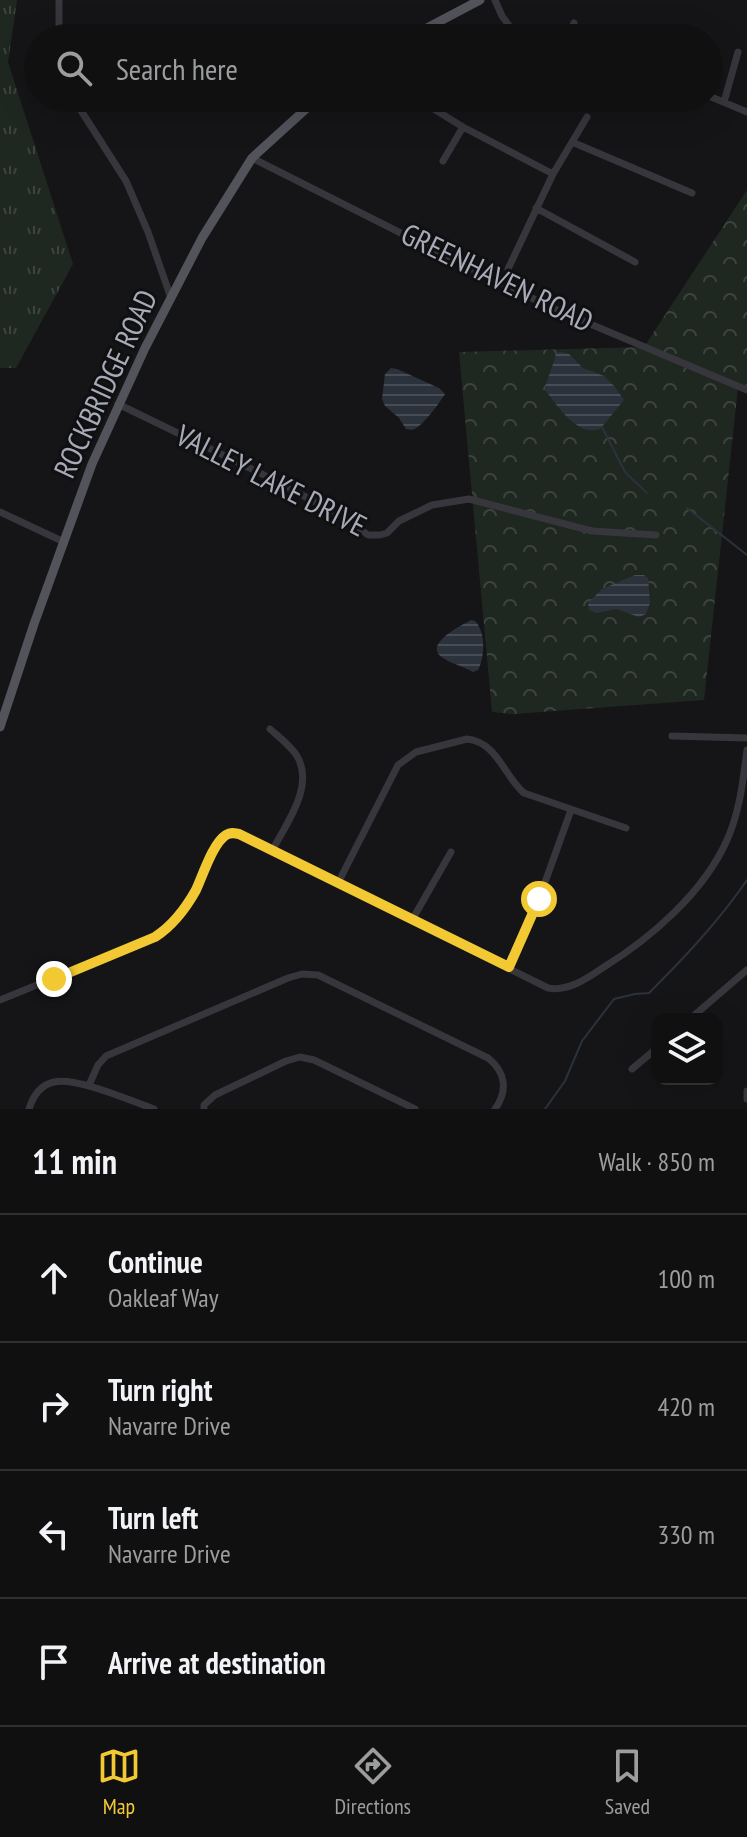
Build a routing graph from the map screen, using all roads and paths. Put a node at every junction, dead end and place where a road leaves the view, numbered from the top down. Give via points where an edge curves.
1 (59, 0) edge
2 (480, 0) edge
3 (495, 0) edge
4 (59, 24) edge
5 (435, 24) edge
6 (508, 24) edge
7 (738, 52) dead end
8 (724, 102) joint
9 (82, 112) edge
10 (303, 112) edge
11 (439, 112) edge
12 (747, 112) edge
13 (587, 117) dead end
14 (463, 127) junction
15 (572, 142) junction
16 (252, 158) junction
17 (443, 161) dead end
18 (553, 174) junction
19 (692, 193) dead end
20 (536, 208) junction
21 (635, 262) dead end
22 (508, 269) dead end
23 (171, 298) junction
24 (747, 390) edge
25 (118, 404) junction
26 (0, 512) edge
27 (656, 535) dead end
28 (64, 542) junction
29 (4, 703) edge
30 (0, 727) edge
31 (270, 729) dead end
32 (672, 736) dead end
33 (747, 738) edge
34 (747, 750) edge
35 (571, 810) junction
36 (626, 828) dead end
37 (272, 851) junction
38 (451, 852) dead end
39 (338, 883) junction
40 (412, 920) junction
41 (509, 967) junction
42 (747, 970) edge
43 (0, 1000) edge
44 (697, 1013) edge
45 (651, 1053) edge
46 (632, 1069) dead end
47 (89, 1085) junction
48 (747, 1091) edge
49 (747, 1099) edge
50 (29, 1109) edge
51 (154, 1109) edge
52 (204, 1109) edge
53 (415, 1109) edge
54 (495, 1109) edge

1 - 4 street
2 - 5 main road
3 - 6 street
7 - 8 street
8 - 12 street
9 - 23 street via 126,181
10 - 16 main road, ROCKBRIDGE ROAD
11 - 14 street
13 - 15 street
14 - 17 street
14 - 18 street
15 - 18 street
15 - 19 street
16 - 23 main road, ROCKBRIDGE ROAD
16 - 24 street, GREENHAVEN ROAD via 557,310
18 - 20 street
20 - 21 street
20 - 22 street
23 - 25 main road, ROCKBRIDGE ROAD
25 - 27 street, VALLEY LAKE DRIVE via 288,487 368,535 387,533 432,505 469,499 592,531
25 - 28 main road, ROCKBRIDGE ROAD
26 - 28 street
28 - 29 main road, ROCKBRIDGE ROAD
29 - 30 main road, ROCKBRIDGE ROAD
31 - 37 street via 296,753 303,781
32 - 33 street
34 - 41 street via 726,843 670,917 626,954 568,987 548,988
35 - 36 street
35 - 39 street via 524,793 481,742 467,739 416,752 394,771
35 - 41 street
37 - 39 street
37 - 43 street via 239,834 225,836 168,929
38 - 40 street
39 - 40 street
40 - 41 street
42 - 44 street
45 - 46 street
47 - 50 street via 53,1082 40,1089
47 - 51 street
47 - 54 street via 106,1056 288,978 309,974 353,990 488,1058 505,1088
48 - 49 street
52 - 53 street via 215,1095 300,1057

